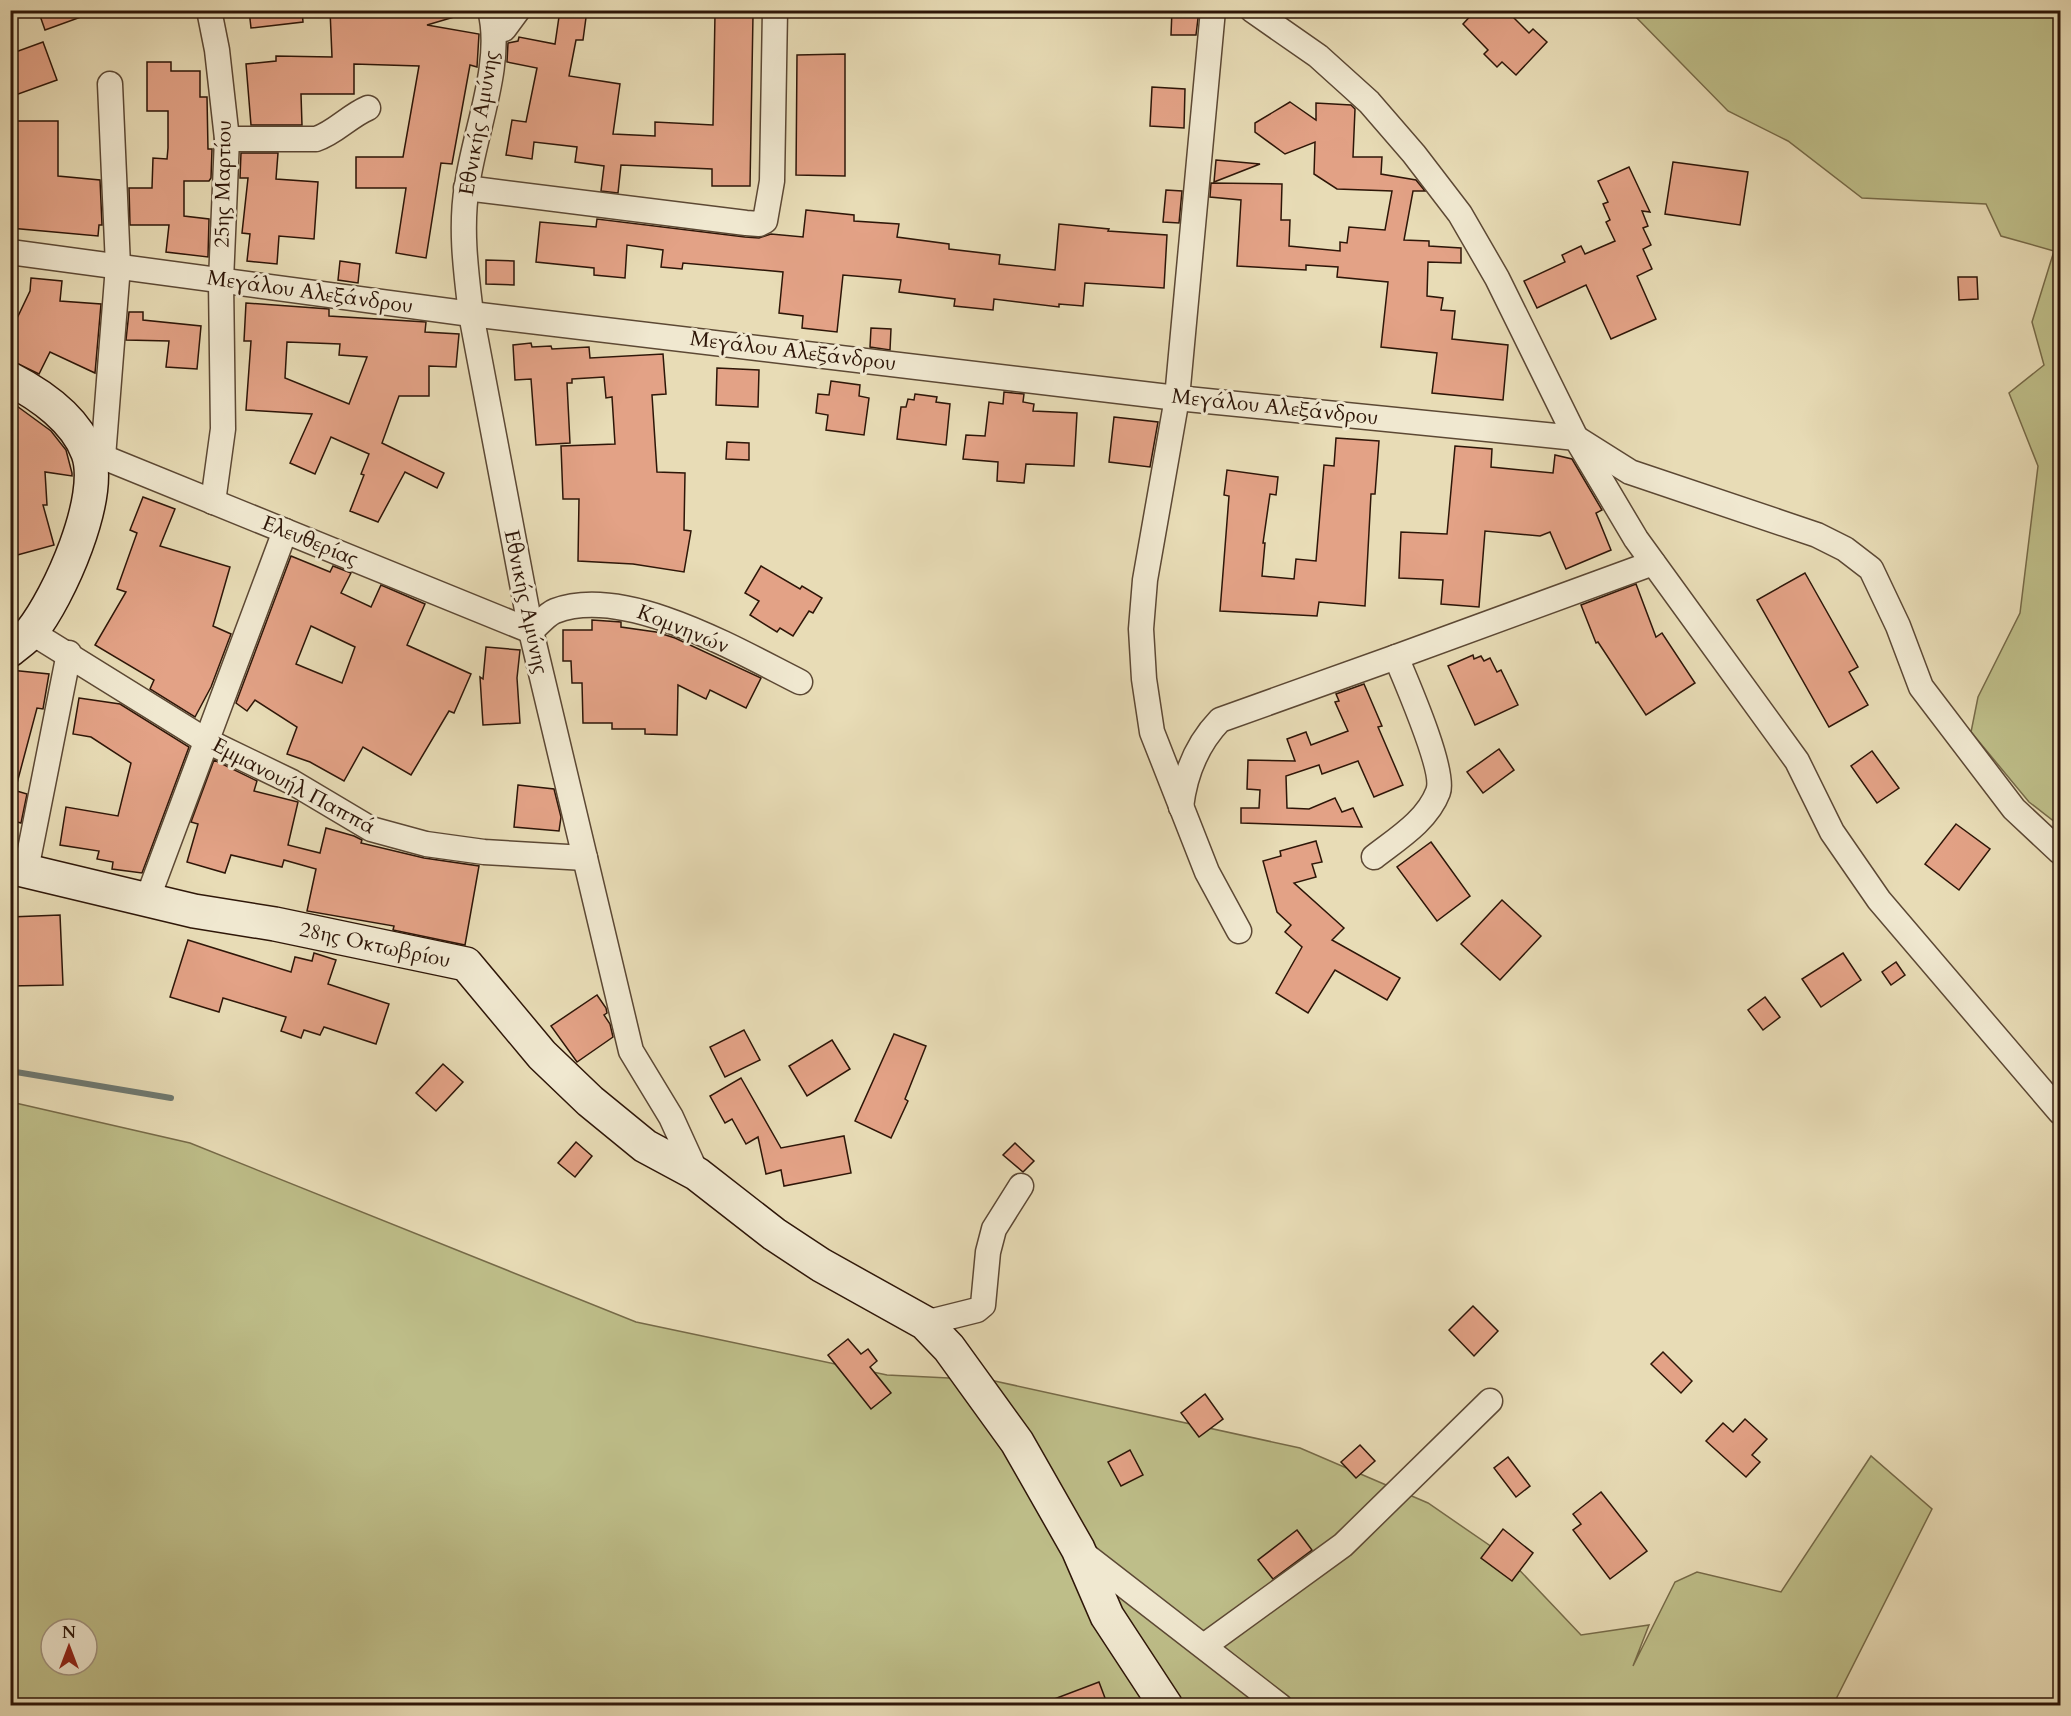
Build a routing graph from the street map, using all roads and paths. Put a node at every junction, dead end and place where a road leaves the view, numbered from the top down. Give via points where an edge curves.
1 (209, 10) edge
2 (518, 10) edge
3 (775, 10) edge
4 (1213, 10) edge
5 (1252, 10) edge
6 (492, 21) edge
7 (110, 84) dead end
8 (368, 108) dead end
9 (227, 139) junction
10 (466, 188) junction
11 (10, 252) edge
12 (118, 266) junction
13 (221, 281) junction
14 (471, 314) junction
15 (10, 379) edge
16 (1177, 398) junction
17 (1576, 438) junction
18 (96, 456) junction
19 (213, 502) junction
20 (285, 531) junction
21 (1653, 563) junction
22 (531, 631) junction
23 (21, 641) edge
24 (69, 653) junction
25 (1396, 657) junction
26 (800, 682) dead end
27 (205, 740) junction
28 (1181, 809) junction
29 (2061, 852) edge
30 (1374, 857) dead end
31 (585, 858) junction
32 (18, 868) edge
33 (147, 900) junction
34 (1239, 931) dead end
35 (2061, 1112) edge
36 (697, 1174) junction
37 (1021, 1186) dead end
38 (925, 1323) junction
39 (1490, 1401) dead end
40 (1078, 1550) junction
41 (1204, 1646) junction
42 (1166, 1706) edge
43 (1280, 1706) edge

1 - 9 street, 25ης Μαρτίου
2 - 6 street via 504,29
3 - 10 street via 772,181 770,204 765,220 759,224
4 - 16 street
5 - 17 street via 1318,56 1369,102 1460,214 1497,278
6 - 10 street, Εθνικής Αμύνης via 488,82
7 - 12 street
8 - 9 street via 316,140
9 - 13 street, 25ης Μαρτίου
10 - 14 street, Εθνικής Αμύνης via 466,271
11 - 12 street, Μεγάλου Αλεξάνδρου
12 - 13 street, Μεγάλου Αλεξάνδρου
12 - 18 street
13 - 14 street, Μεγάλου Αλεξάνδρου
13 - 19 street, 25ης Μαρτίου via 223,429
14 - 16 street, Μεγάλου Αλεξάνδρου
14 - 22 street, Εθνικής Αμύνης
15 - 18 street via 38,395 64,418
16 - 17 street, Μεγάλου Αλεξάνδρου
16 - 28 street via 1145,580 1141,629 1152,732
17 - 21 street
17 - 29 street via 1630,472 1817,535 1845,549 1871,569 1921,687 2014,809
18 - 19 street, Ελευθερίας
18 - 23 street via 92,487 61,580
19 - 20 street, Ελευθερίας
20 - 22 street, Ελευθερίας
20 - 27 street
21 - 25 street
21 - 35 street via 1797,761 1832,832 1879,900
22 - 26 street, Κομνηνών via 554,611 581,606 625,607 672,621
22 - 31 street, Εθνικής Αμύνης
23 - 24 street, Εμμανουήλ Παππά
24 - 27 street, Εμμανουήλ Παππά
24 - 32 street
25 - 28 street via 1220,720 1205,736 1185,780
25 - 30 street via 1434,755 1438,792 1419,821
27 - 31 street, Εμμανουήλ Παππά via 292,782 371,829 426,844
27 - 33 street
28 - 34 street via 1207,872
31 - 36 street, Εθνικής Αμύνης via 632,1052
32 - 33 street, 28ης Οκτωβρίου
33 - 36 street, 28ης Οκτωβρίου via 466,964 542,1054 590,1101 645,1146
36 - 38 street, 28ης Οκτωβρίου via 821,1266
37 - 38 street via 994,1229 983,1305
38 - 40 street, 28ης Οκτωβρίου via 949,1348 1017,1442
39 - 41 street via 1343,1545
40 - 41 street
40 - 42 street, 28ης Οκτωβρίου via 1107,1616
41 - 43 street

